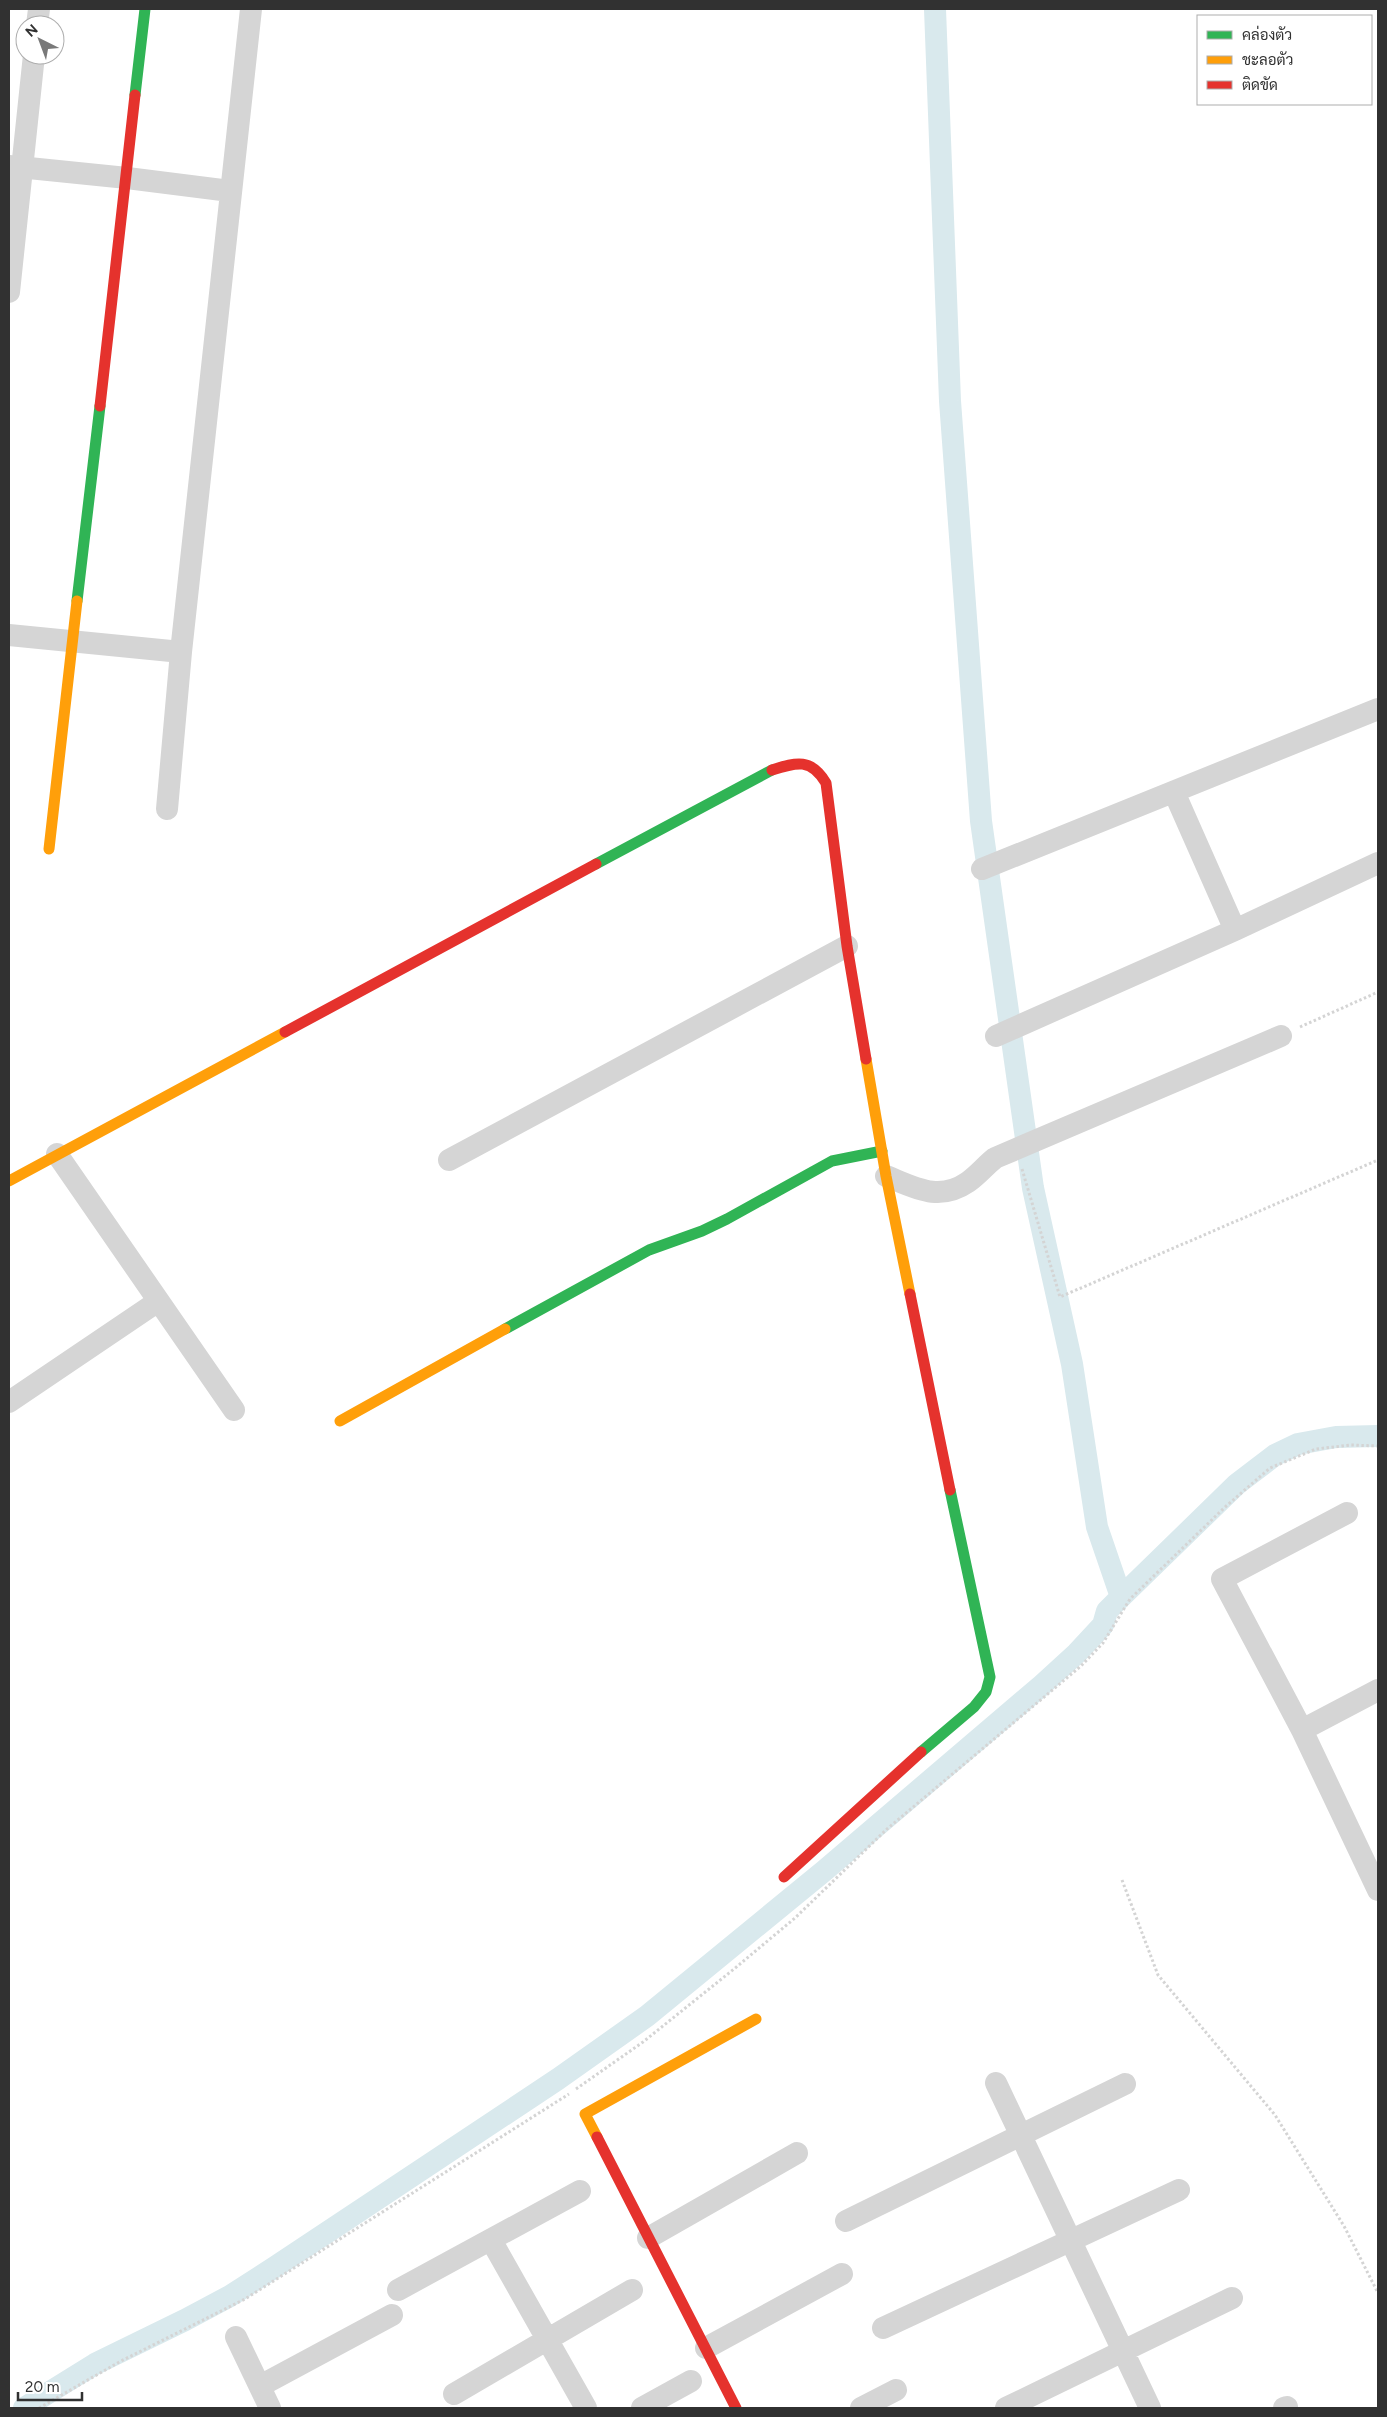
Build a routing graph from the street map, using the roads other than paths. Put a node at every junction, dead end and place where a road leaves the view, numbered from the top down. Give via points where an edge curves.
1 (145, 9) edge
2 (251, 9) edge
3 (32, 65) edge
4 (15, 166) edge
5 (127, 178) junction
6 (230, 191) junction
7 (9, 292) edge
8 (9, 635) edge
9 (71, 641) junction
10 (182, 652) junction
11 (1378, 709) edge
12 (1174, 792) junction
13 (167, 809) dead end
14 (48, 849) dead end
15 (1378, 863) edge
16 (982, 869) dead end
17 (1235, 930) junction
18 (847, 946) junction
19 (996, 1036) dead end
20 (1281, 1036) road end
21 (882, 1151) junction
22 (57, 1154) junction
23 (449, 1160) dead end
24 (886, 1176) junction
25 (9, 1181) edge
26 (157, 1302) junction
27 (9, 1402) edge
28 (234, 1410) dead end
29 (340, 1421) dead end
30 (1347, 1513) dead end
31 (1378, 1690) edge
32 (1302, 1730) junction
33 (784, 1877) dead end
34 (1378, 1890) edge
35 (756, 2019) dead end
36 (996, 2083) dead end
37 (1125, 2084) dead end
38 (1020, 2135) junction
39 (797, 2153) dead end
40 (1179, 2190) dead end
41 (580, 2191) dead end
42 (846, 2221) dead end
43 (648, 2238) junction
44 (491, 2240) junction
45 (1071, 2242) junction
46 (842, 2274) dead end
47 (398, 2290) dead end
48 (632, 2290) dead end
49 (1232, 2298) dead end
50 (392, 2315) dead end
51 (883, 2328) dead end
52 (236, 2337) dead end
53 (548, 2339) junction
54 (706, 2348) junction
55 (1122, 2350) junction
56 (691, 2381) dead end
57 (260, 2386) junction
58 (896, 2390) dead end
59 (454, 2394) dead end
60 (270, 2408) edge
61 (586, 2408) edge
62 (642, 2408) edge
63 (736, 2408) edge
64 (861, 2408) edge
65 (1006, 2408) edge
66 (1150, 2408) edge

1 - 5 street
2 - 6 street
3 - 4 street
4 - 5 street
4 - 7 street
5 - 6 street
5 - 9 street
6 - 10 street
8 - 9 street
9 - 10 street
9 - 14 street
10 - 13 street
11 - 12 street
12 - 16 street
12 - 17 street
15 - 17 street
17 - 19 street
18 - 21 street
18 - 22 street via 826,783 815,766 790,763 768,771
18 - 23 street
20 - 24 street via 995,1158 961,1186 935,1194
21 - 24 street
21 - 29 street via 832,1162 727,1219 649,1250
22 - 25 street
22 - 26 street
24 - 33 street via 990,1677 986,1692 974,1707
26 - 27 street
26 - 28 street
30 - 32 street via 1222,1579
31 - 32 street
32 - 34 street
35 - 43 street via 585,2114
36 - 38 street
37 - 38 street
38 - 42 street
38 - 45 street
39 - 43 street
40 - 45 street
41 - 44 street
43 - 54 street
44 - 47 street
44 - 53 street
45 - 51 street
45 - 55 street
46 - 54 street
48 - 53 street
49 - 55 street
50 - 57 street
52 - 57 street
53 - 59 street
53 - 61 street
54 - 63 street
55 - 65 street
55 - 66 street
56 - 62 street
57 - 60 street
58 - 64 street

